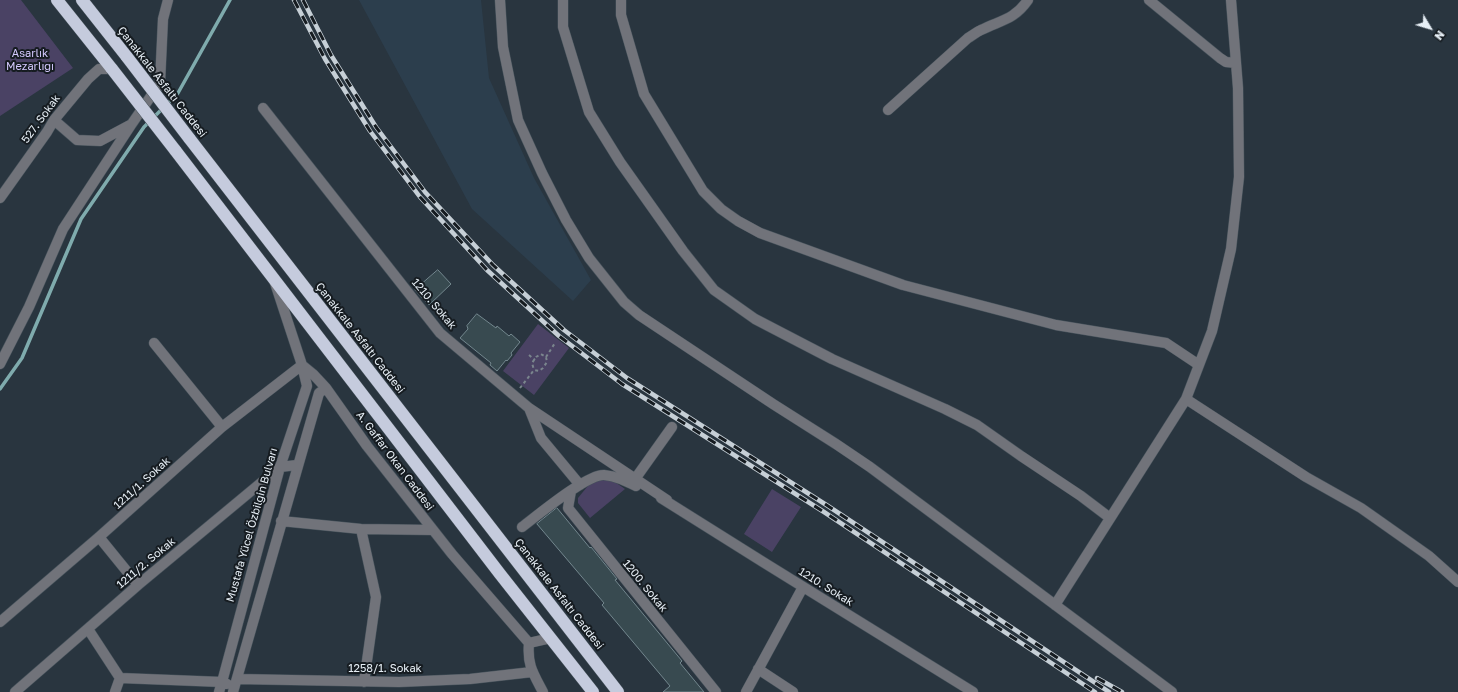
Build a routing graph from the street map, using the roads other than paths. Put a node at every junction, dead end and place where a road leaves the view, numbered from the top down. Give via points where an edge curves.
1 (57, 0) edge
2 (82, 0) edge
3 (168, 0) edge
4 (500, 0) edge
5 (562, 0) edge
6 (621, 0) edge
7 (1028, 0) edge
8 (1149, 0) edge
9 (1231, 0) edge
10 (1236, 63) junction
11 (112, 69) junction
12 (263, 108) dead end
13 (888, 110) dead end
14 (54, 120) junction
15 (131, 125) junction
16 (0, 198) edge
17 (274, 278) junction
18 (154, 343) dead end
19 (0, 364) edge
20 (302, 365) junction
21 (1199, 365) junction
22 (307, 386) junction
23 (323, 391) junction
24 (1186, 399) junction
25 (529, 408) junction
26 (222, 427) junction
27 (672, 427) dead end
28 (297, 465) junction
29 (280, 467) junction
30 (635, 479) junction
31 (576, 488) junction
32 (667, 500) junction
33 (1110, 518) junction
34 (281, 521) junction
35 (522, 527) dead end
36 (361, 529) junction
37 (433, 530) junction
38 (99, 537) junction
39 (1458, 582) edge
40 (138, 585) junction
41 (803, 587) junction
42 (1055, 605) junction
43 (0, 622) edge
44 (88, 629) junction
45 (551, 638) junction
46 (529, 642) junction
47 (758, 669) junction
48 (532, 672) junction
49 (120, 678) junction
50 (222, 682) junction
51 (364, 682) junction
52 (235, 686) edge
53 (16, 692) edge
54 (115, 692) edge
55 (218, 692) edge
56 (544, 692) edge
57 (593, 692) edge
58 (618, 692) edge
59 (716, 692) edge
60 (746, 692) edge
61 (793, 692) edge
62 (973, 692) edge
63 (1172, 692) edge

1 - 11 highway
2 - 58 highway, Çanakkale Asfaltı Caddesi, bridge
3 - 15 street via 163,19 160,83
4 - 42 street via 503,47 518,120 566,220 589,258 624,302 665,333 864,463
5 - 33 street via 563,27 589,112 620,162 714,290 755,319 832,359 977,425
6 - 21 street via 621,15 644,94 703,191 721,209 760,234 903,285 1056,326 1166,343
7 - 13 street via 1021,10 968,38
8 - 10 street via 1220,58 1226,62
9 - 10 street
10 - 21 street via 1239,177 1231,249 1212,331
11 - 14 street, 527. Sokak via 99,69 93,74
11 - 17 highway, bridge
12 - 25 street, 1210. Sokak via 440,334
14 - 15 street via 77,140 100,141
14 - 16 street, 527. Sokak
15 - 19 street via 63,229 29,307
17 - 20 street
17 - 45 highway
18 - 26 street
20 - 22 street
20 - 23 street, A. Gaffar Okan Caddesi via 313,374
20 - 26 street, 1211/1. Sokak
21 - 24 street
22 - 23 street
22 - 29 street, Mustafa Yücel Özbilgin Bulvarı
23 - 28 street
23 - 37 street, A. Gaffar Okan Caddesi
24 - 33 street
24 - 39 street via 1306,477 1361,508 1429,556
25 - 30 street, 1210. Sokak
25 - 31 street via 541,438
26 - 38 street, 1211/1. Sokak
27 - 30 street
28 - 29 street
28 - 34 street
29 - 40 street, 1211/2. Sokak
29 - 50 street, Mustafa Yücel Özbilgin Bulvarı
30 - 32 street, 1210. Sokak
31 - 32 street, 1210. Sokak via 585,481 603,475 620,478
31 - 35 street, 1210. Sokak
31 - 59 street, 1200. Sokak via 568,508
32 - 41 street, 1210. Sokak
33 - 42 street
34 - 36 street
34 - 52 street
36 - 37 street
36 - 51 street via 376,598
37 - 46 street, A. Gaffar Okan Caddesi
38 - 40 street
38 - 43 street, 1211/1. Sokak
40 - 44 street, 1211/2. Sokak
41 - 47 street
41 - 62 street, 1210. Sokak
42 - 63 street
44 - 49 street
44 - 53 street, 1211/2. Sokak
45 - 46 street
45 - 57 highway
46 - 48 street via 528,656
47 - 60 street
47 - 61 street
48 - 51 street, 1258/1. Sokak via 470,679
48 - 56 street
49 - 50 street
49 - 54 street
50 - 52 street
50 - 55 street, Mustafa Yücel Özbilgin Bulvarı
51 - 52 street, 1258/1. Sokak

